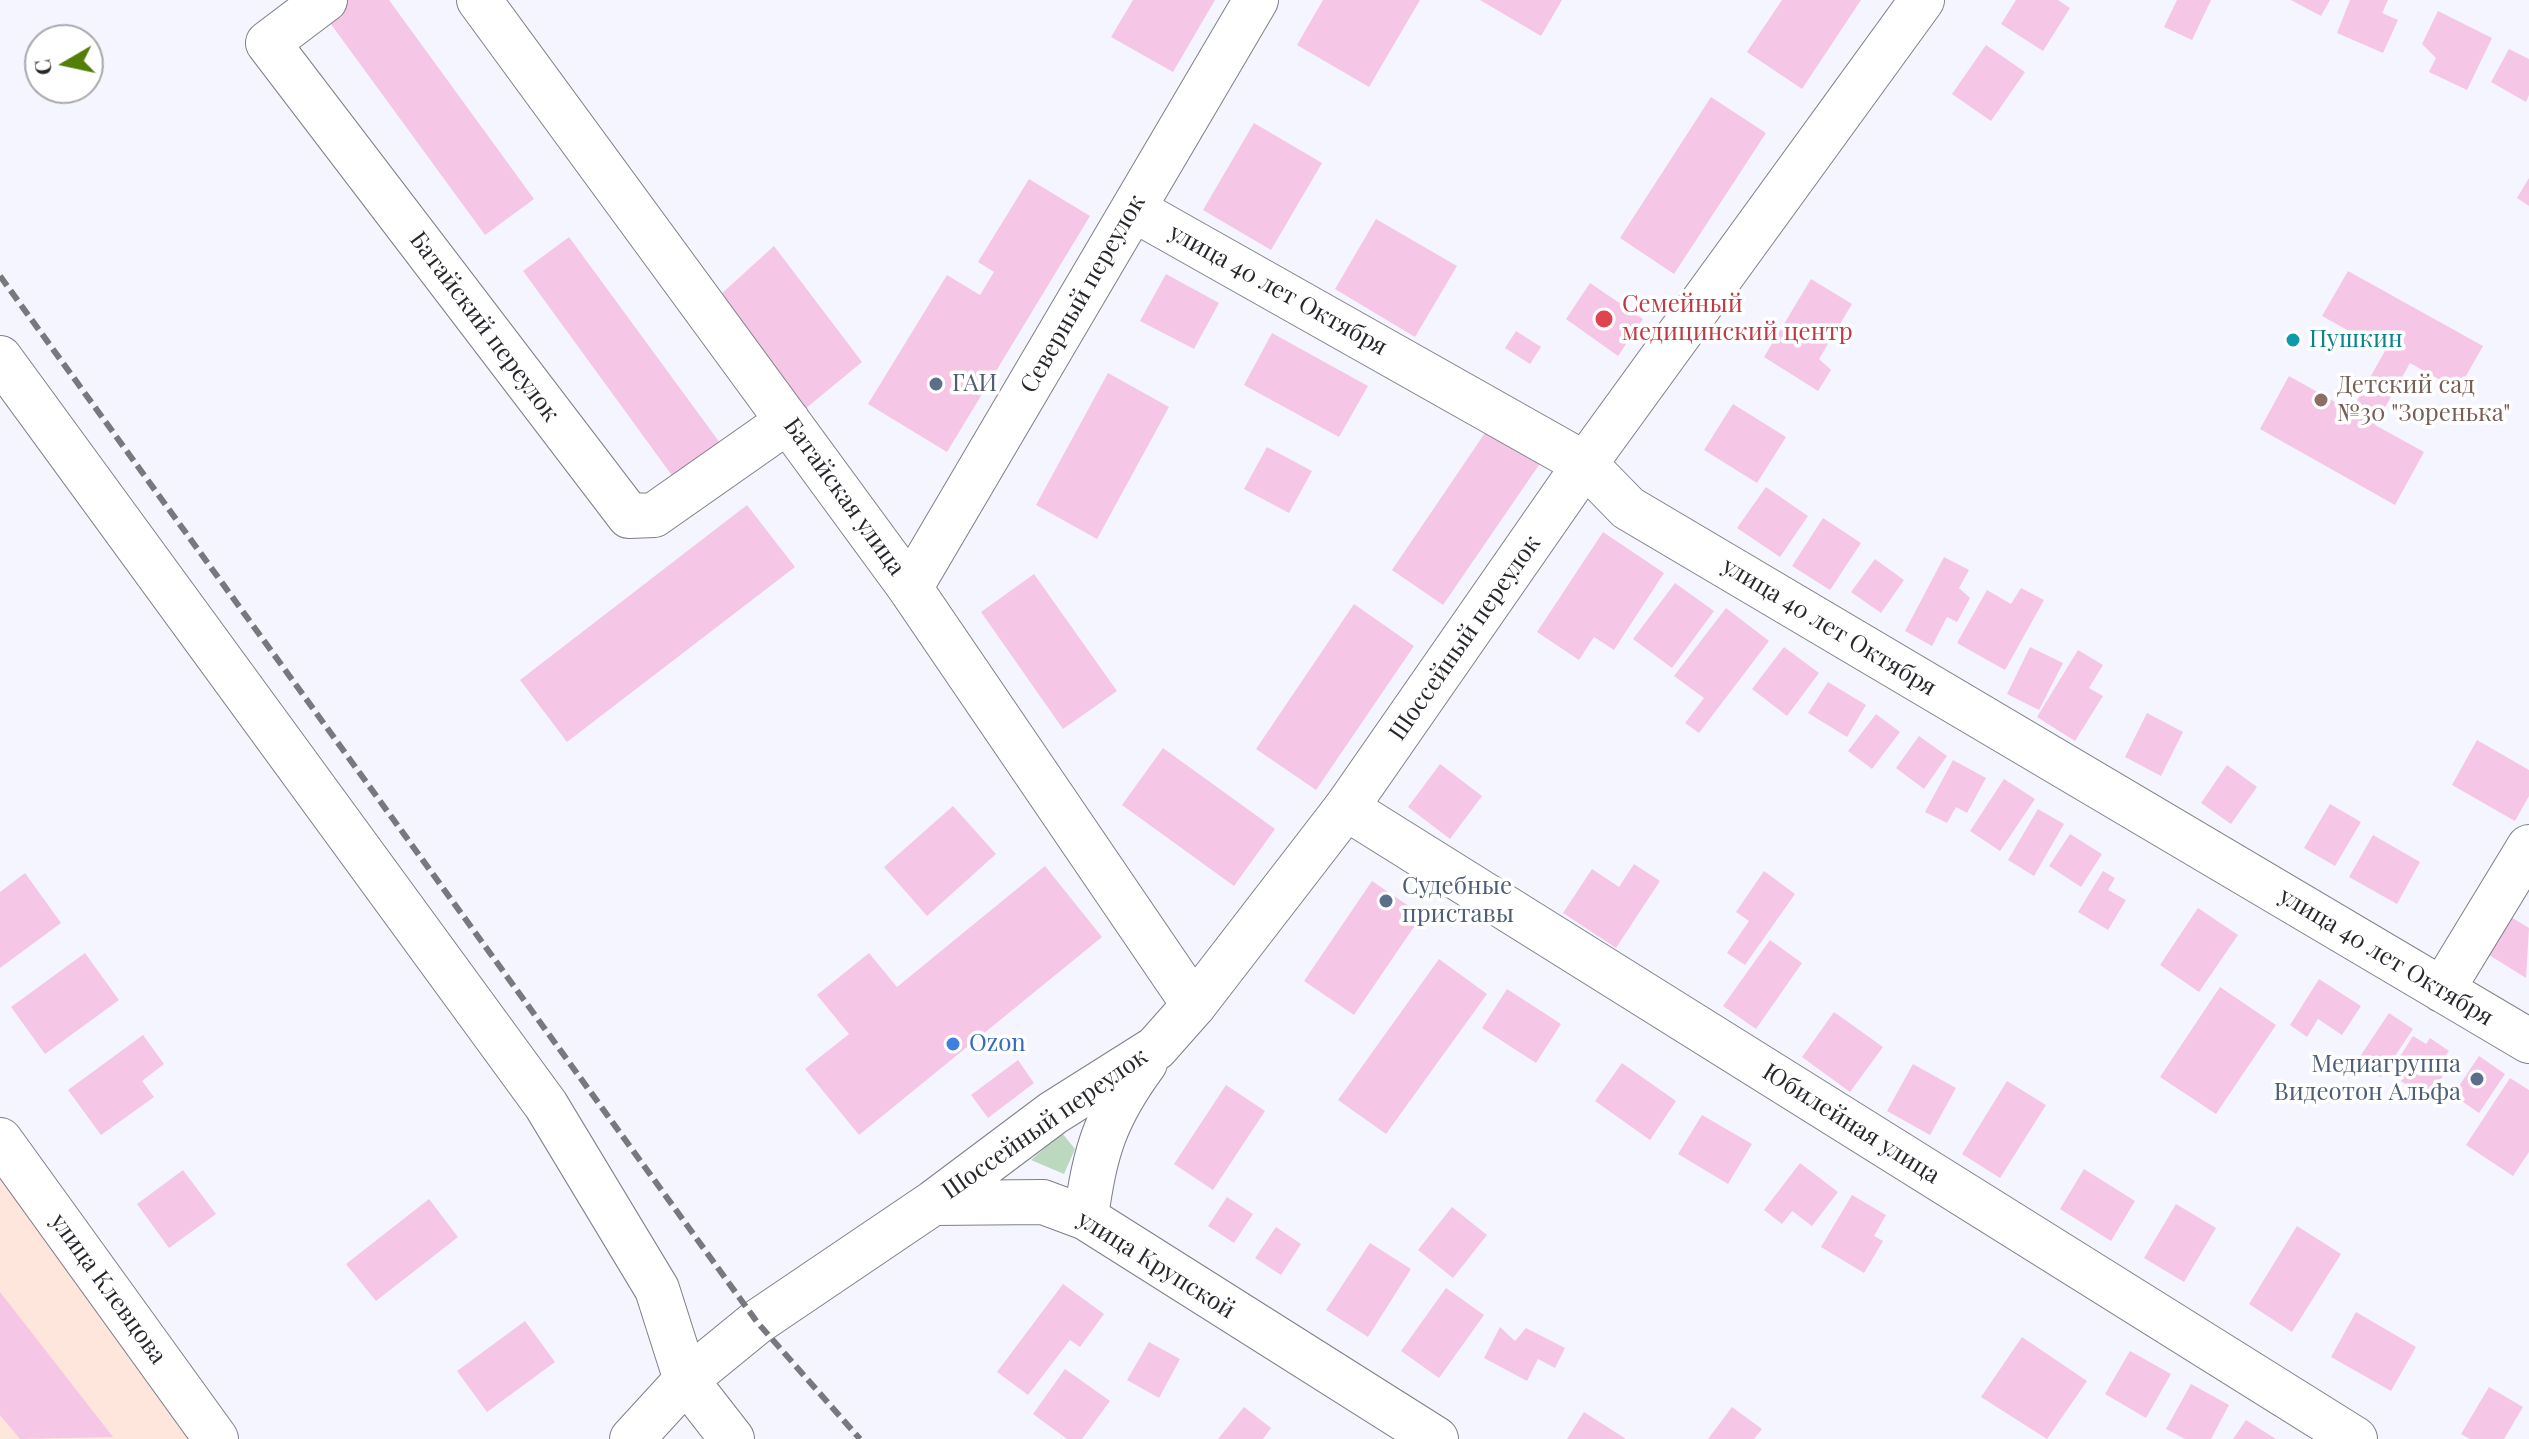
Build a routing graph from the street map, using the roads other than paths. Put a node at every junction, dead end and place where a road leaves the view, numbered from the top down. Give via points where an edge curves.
1 (325, 0) edge
2 (1256, 0) edge
3 (1922, 0) edge
4 (489, 4) edge
5 (1133, 209) junction
6 (0, 358) edge
7 (788, 421) junction
8 (1585, 464) junction
9 (910, 588) junction
10 (1346, 808) junction
11 (2529, 847) edge
12 (2442, 990) junction
13 (1194, 1005) junction
14 (2529, 1041) edge
15 (1156, 1048) junction
16 (0, 1140) edge
17 (933, 1203) junction
18 (1086, 1218) junction
19 (686, 1380) junction
20 (216, 1439) edge
21 (632, 1439) edge
22 (732, 1439) edge
23 (1436, 1439) edge
24 (2355, 1439) edge

1 - 7 street, Батайский переулок via 268,43 629,516 654,515
2 - 5 street, Северный переулок
3 - 8 street, Шоссейный переулок
4 - 7 street, Батайская улица
5 - 8 street, улица 40 лет Октября
5 - 9 street, Северный переулок
6 - 19 street via 546,1105 657,1289
7 - 9 street, Батайская улица
8 - 10 street, Шоссейный переулок
8 - 12 street, улица 40 лет Октября via 1628,508
9 - 13 street, Батайская улица
10 - 13 street, Шоссейный переулок
10 - 24 street, Юбилейная улица
11 - 12 street
12 - 14 street, улица 40 лет Октября
13 - 15 street, Шоссейный переулок
15 - 17 street, Шоссейный переулок via 1053,1113
15 - 18 street via 1117,1101 1092,1163
16 - 20 street, улица Клевцова
17 - 18 street, улица Крупской via 1043,1202
17 - 19 street via 757,1322
18 - 23 street, улица Крупской
19 - 21 street
19 - 22 street

